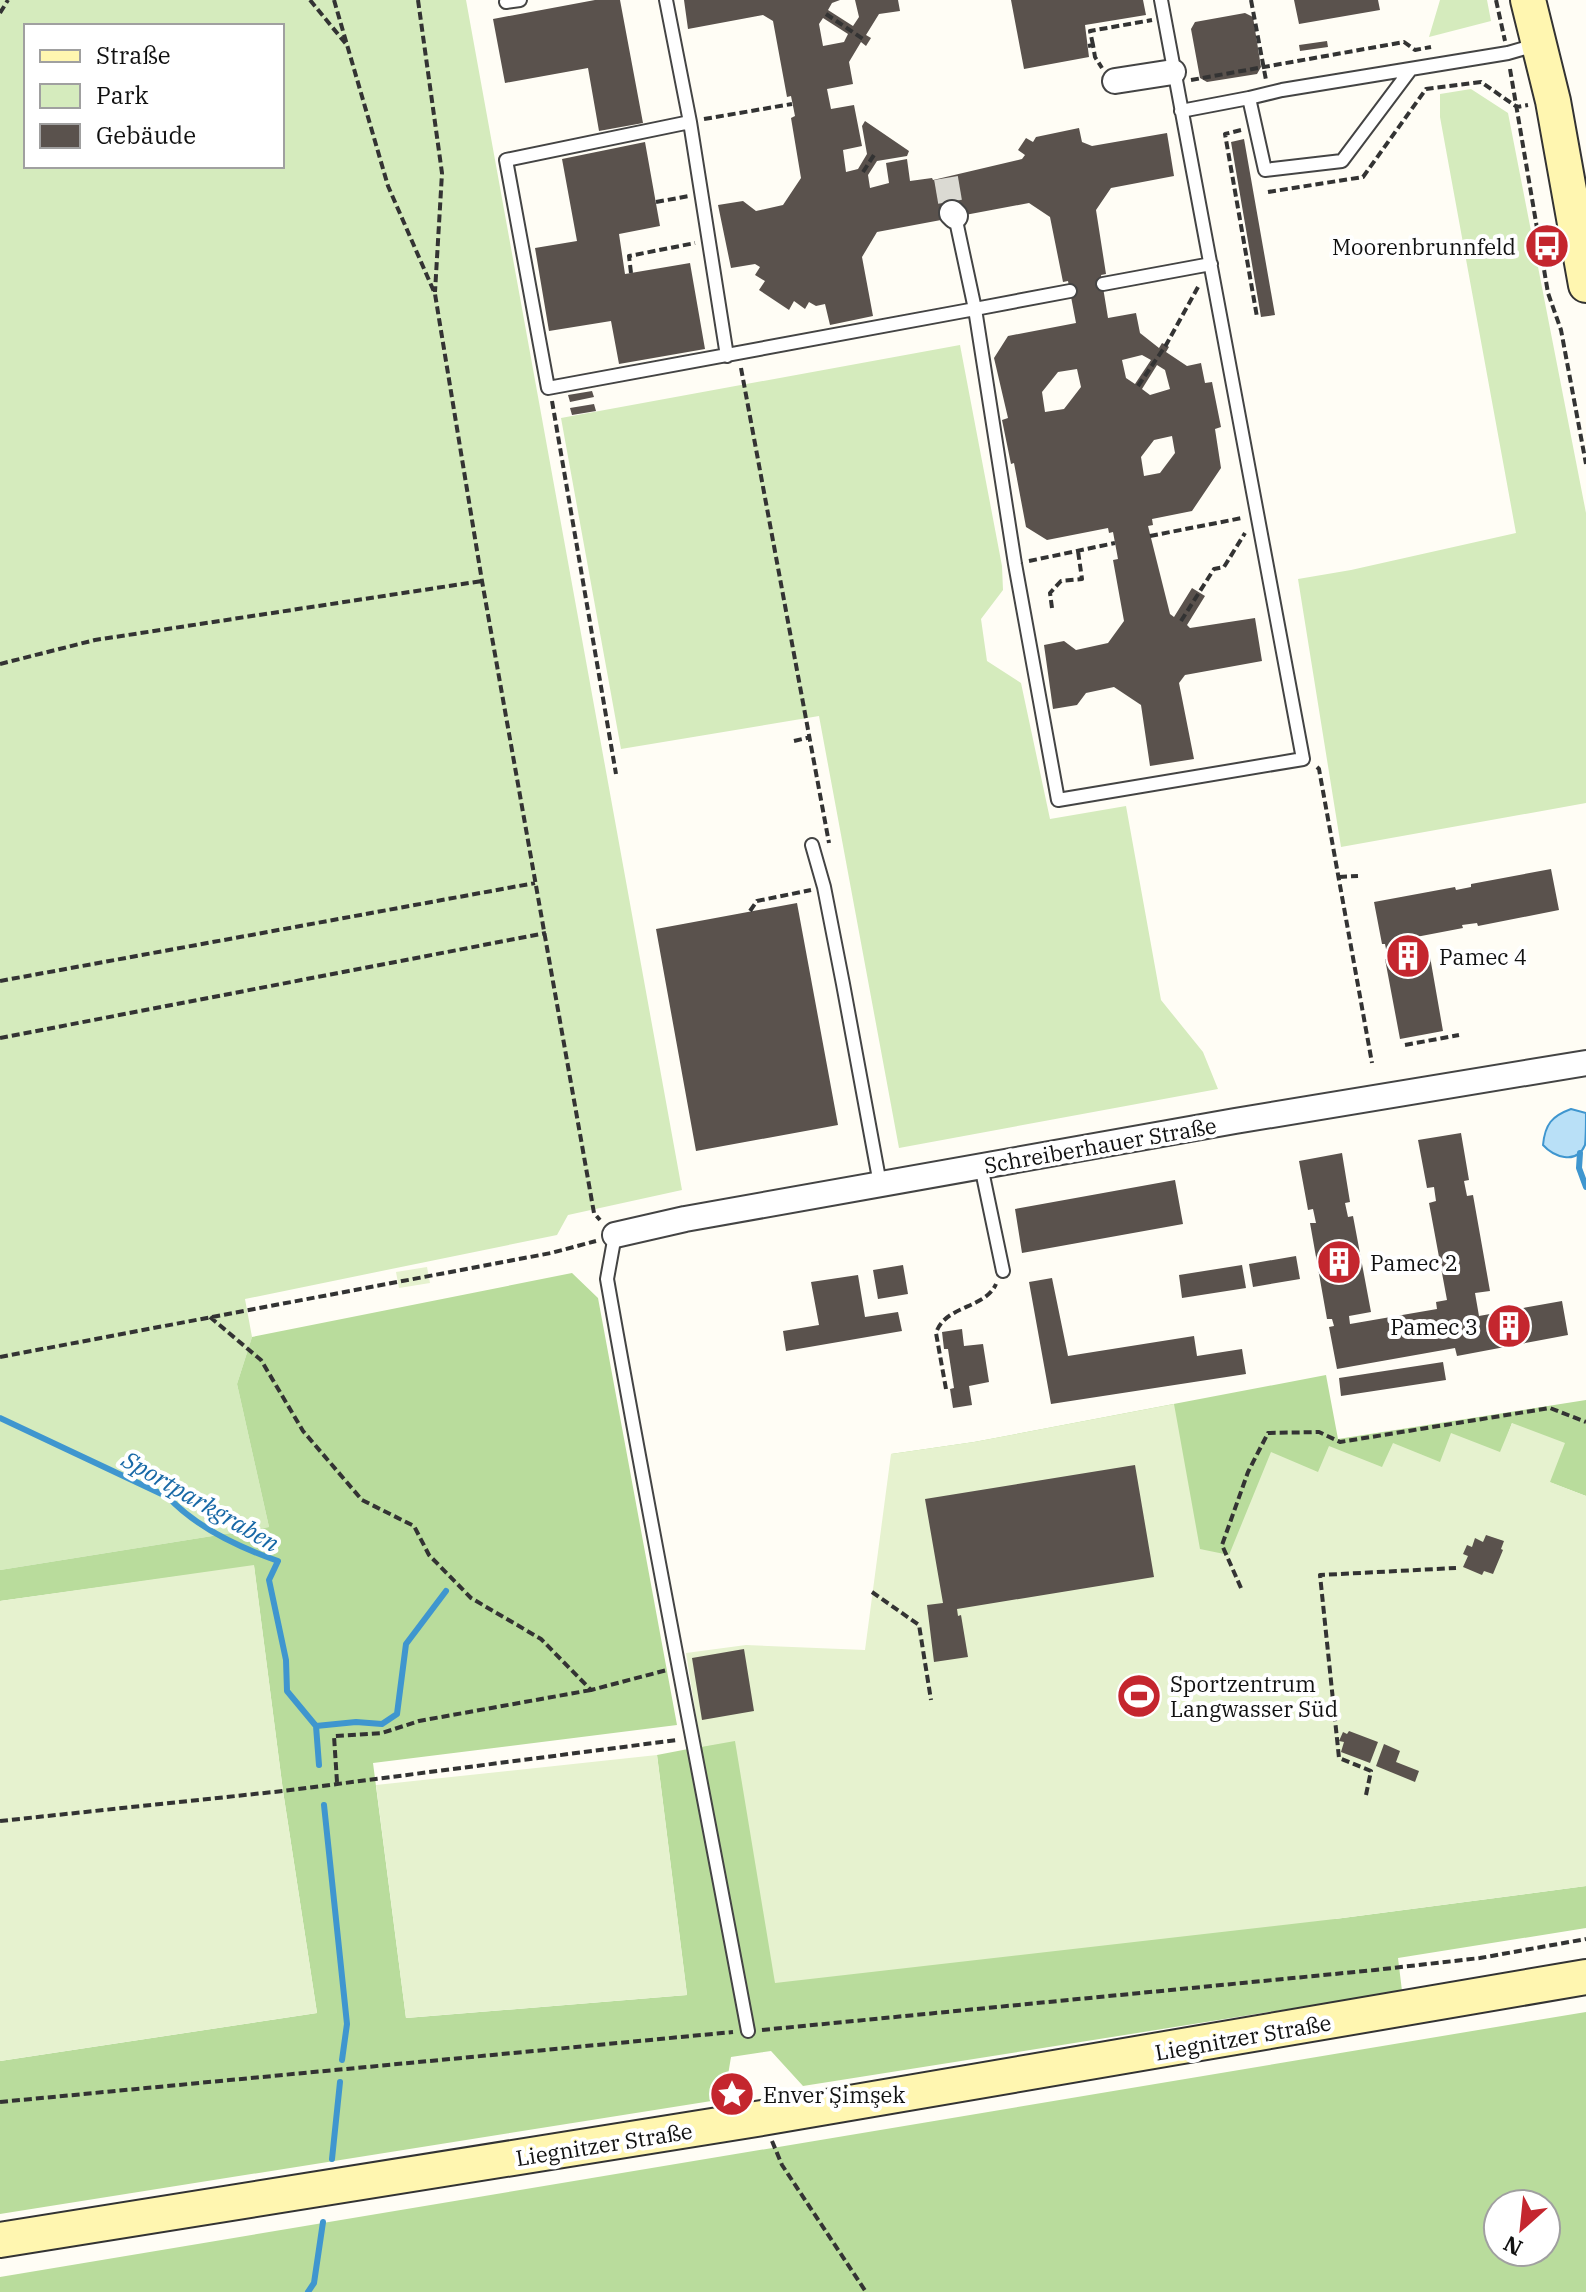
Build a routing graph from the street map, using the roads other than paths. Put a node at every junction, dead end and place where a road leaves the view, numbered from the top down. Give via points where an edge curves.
1 (520, 0) edge
2 (666, 0) edge
3 (1161, 0) edge
4 (1528, 0) edge
5 (506, 2) dead end
6 (1523, 48) junction
7 (1411, 69) junction
8 (1108, 72) road end
9 (1174, 77) junction
10 (1249, 98) junction
11 (1181, 111) junction
12 (690, 122) junction
13 (954, 214) tunnel mouth
14 (1211, 264) junction
15 (1103, 284) dead end
16 (1586, 285) edge
17 (1070, 291) dead end
18 (975, 309) junction
19 (732, 355) junction
20 (812, 845) dead end
21 (1586, 1063) edge
22 (981, 1166) junction
23 (880, 1184) junction
24 (615, 1235) joint
25 (1003, 1271) road end
26 (1586, 1977) edge
27 (748, 2031) road end
28 (0, 2240) edge

1 - 5 lane
2 - 12 lane
3 - 9 lane
4 - 6 main road
6 - 7 lane
6 - 16 main road via 1553,101
7 - 10 lane
7 - 10 lane via 1342,161 1265,170
8 - 9 street
9 - 11 lane
10 - 11 lane
11 - 14 lane
12 - 19 lane
12 - 19 lane via 506,160 548,388
13 - 18 lane
14 - 15 lane
14 - 18 lane via 1303,759 1058,800
17 - 18 lane
18 - 19 lane
20 - 23 lane
21 - 22 street, Schreiberhauer Straße
22 - 23 street, Schreiberhauer Straße
22 - 25 lane
23 - 24 street, Schreiberhauer Straße
24 - 27 lane via 607,1279
26 - 28 main road, Liegnitzer Straße via 762,2118

